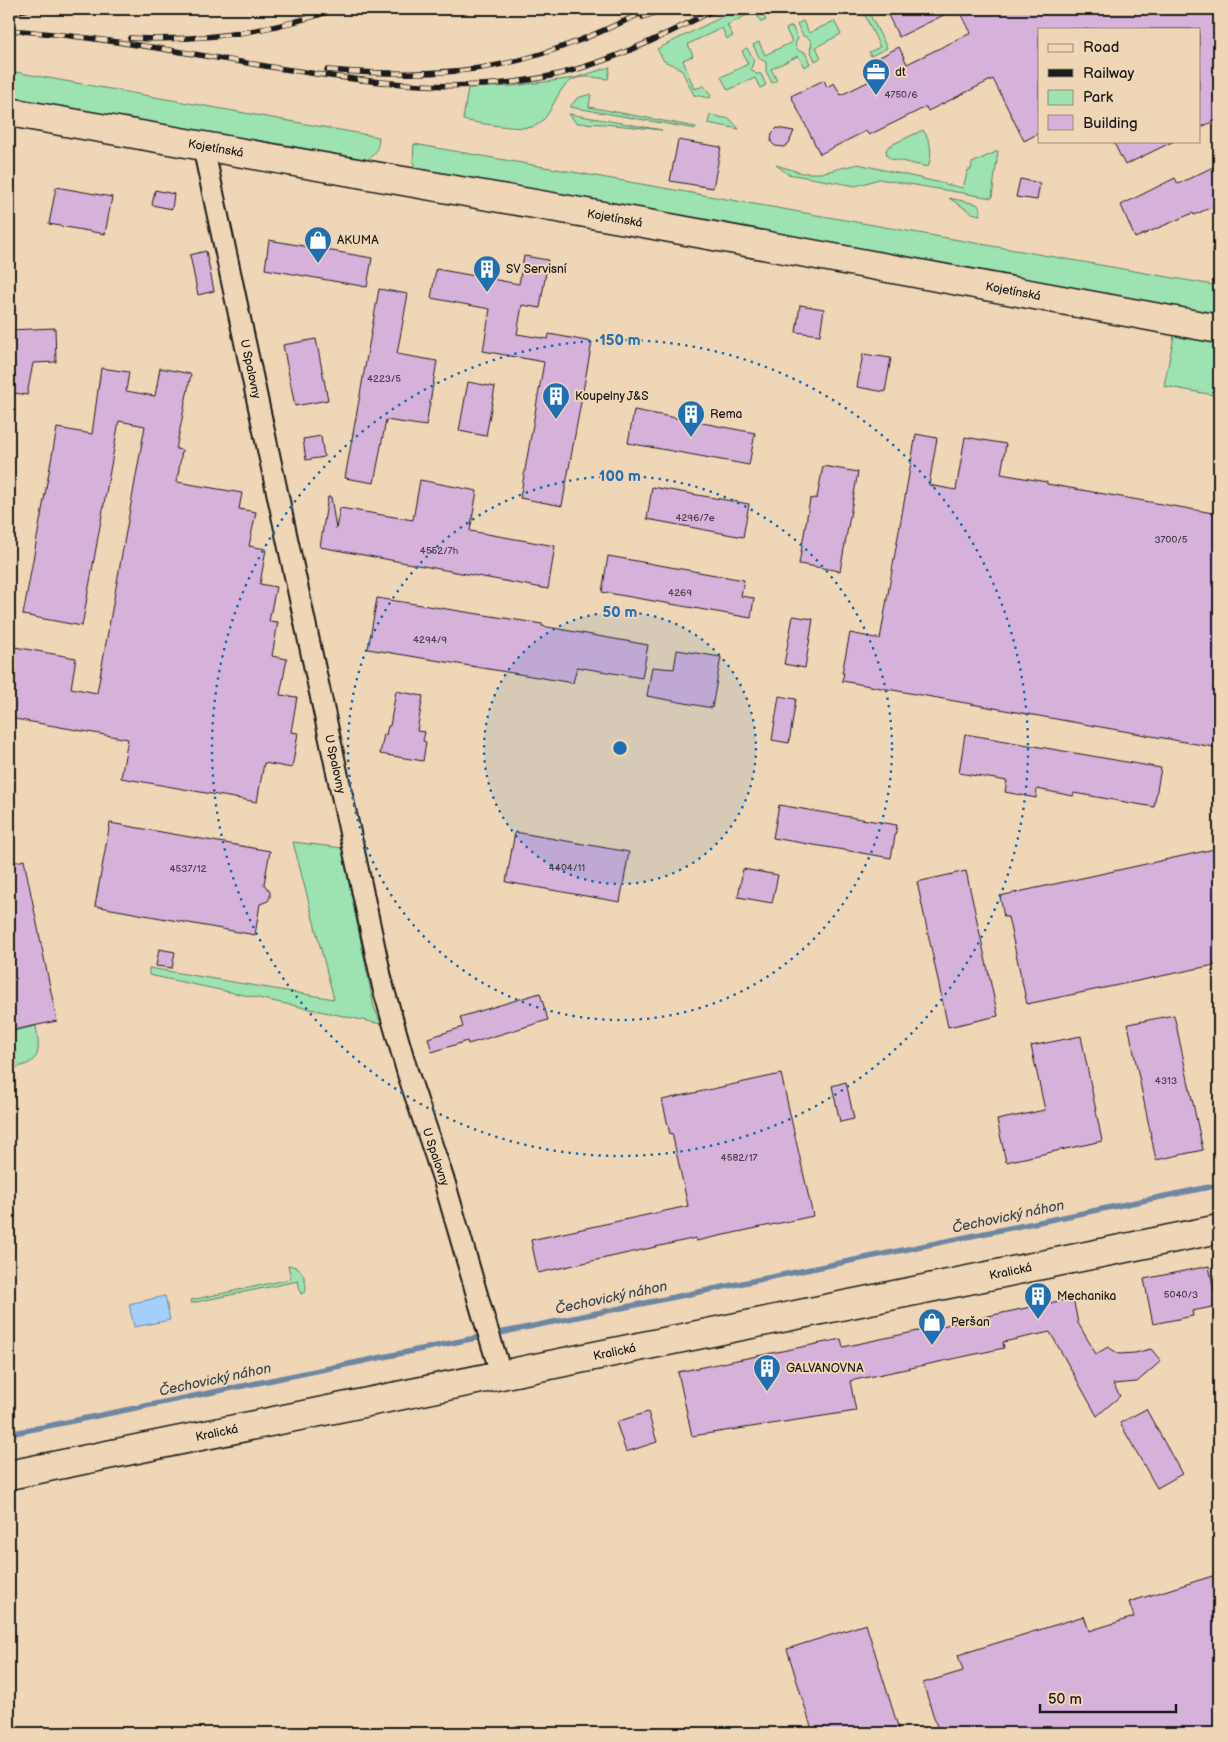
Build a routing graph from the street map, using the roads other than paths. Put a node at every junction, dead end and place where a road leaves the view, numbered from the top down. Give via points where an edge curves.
1 (9, 112) edge
2 (203, 146) junction
3 (1219, 329) edge
4 (1219, 1229) edge
5 (498, 1362) junction
6 (9, 1475) edge

1 - 2 main road, Kojetínská
2 - 3 main road, Kojetínská via 652,224
2 - 5 street, U Spalovny via 383,987
4 - 5 main road, Kralická
5 - 6 main road, Kralická

